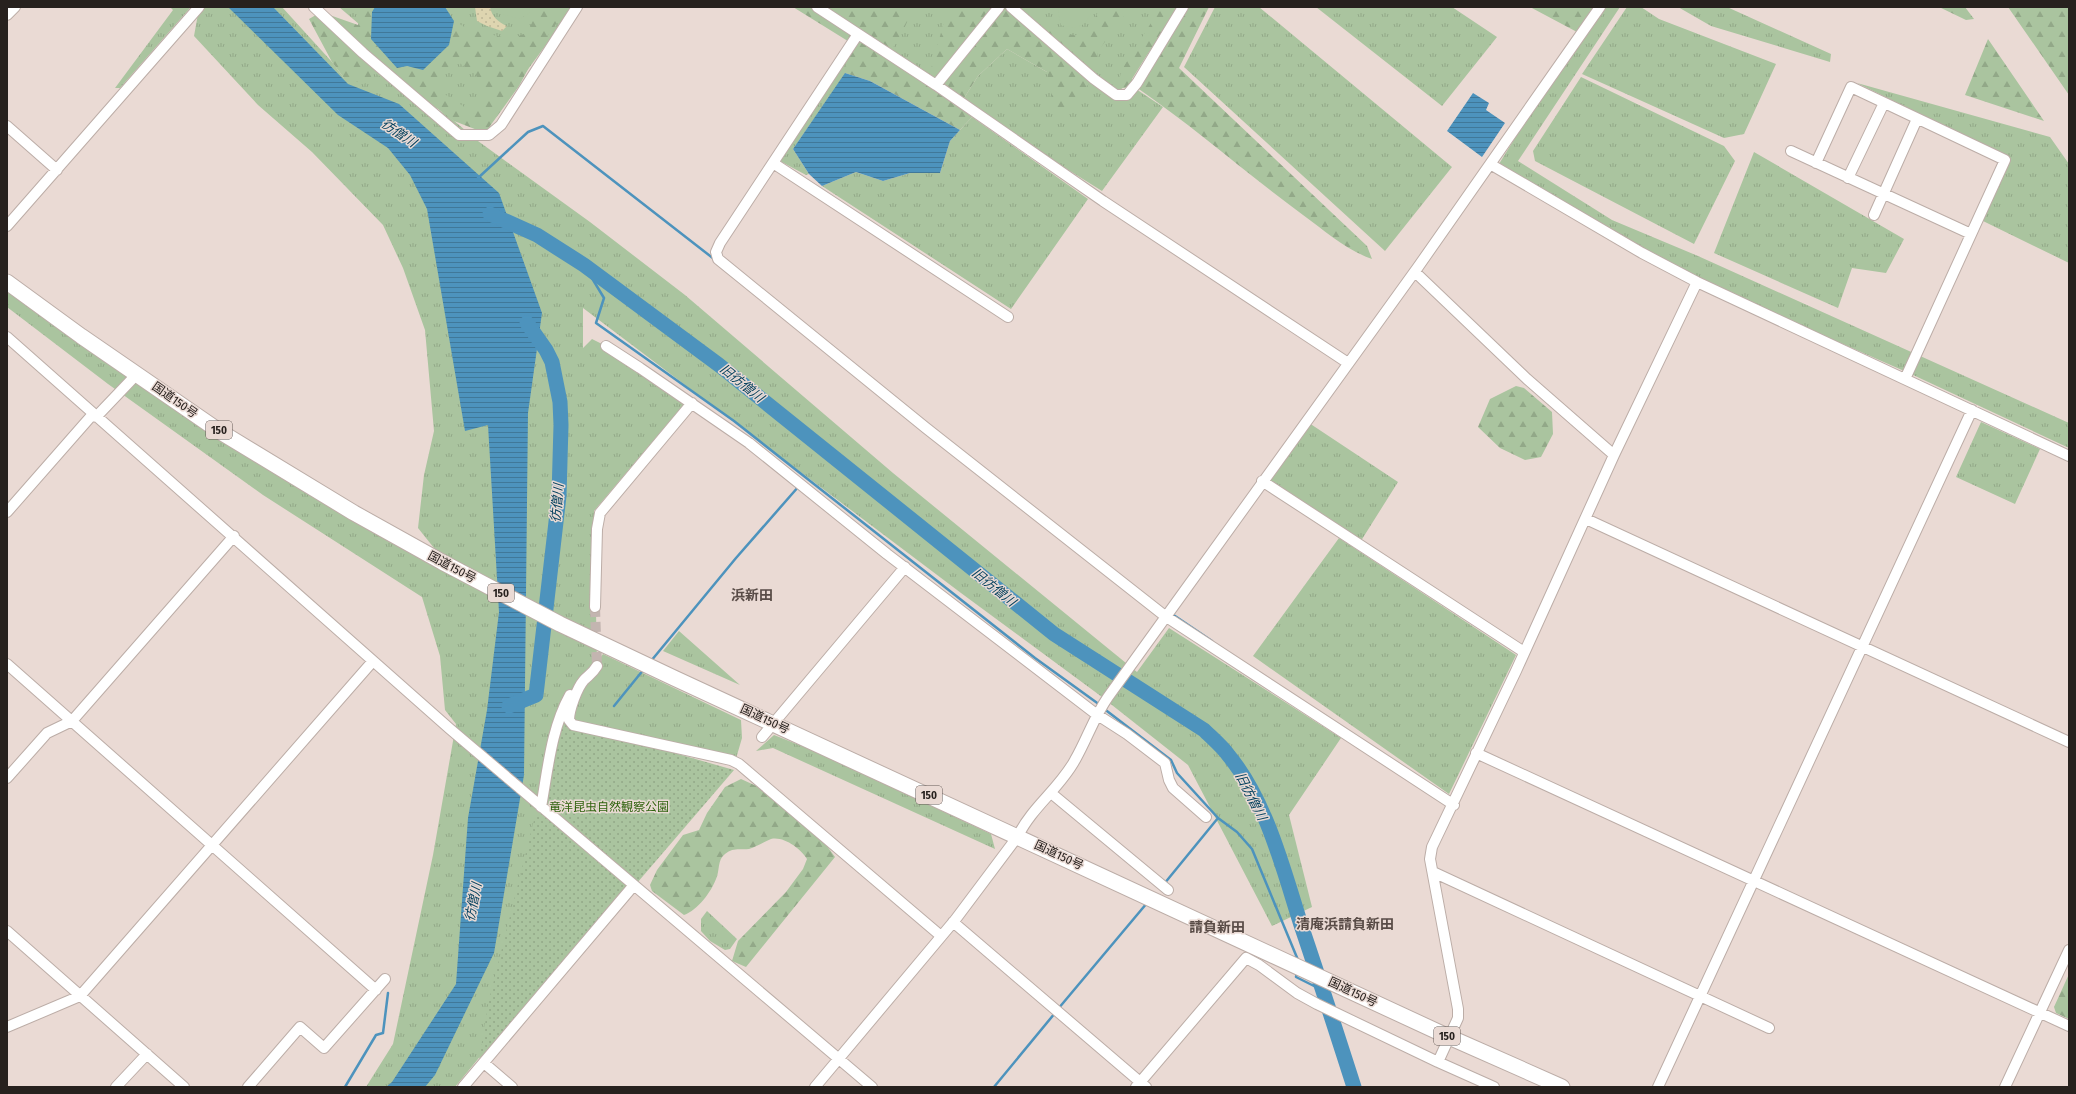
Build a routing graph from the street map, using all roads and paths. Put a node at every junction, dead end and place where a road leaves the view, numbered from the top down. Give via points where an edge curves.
1 (15, 7) edge
2 (314, 7) edge
3 (577, 7) edge
4 (817, 7) edge
5 (998, 7) edge
6 (1011, 7) edge
7 (1183, 7) edge
8 (1600, 7) edge
9 (197, 9) edge
10 (7, 15) edge
11 (858, 34) junction
12 (936, 85) junction
13 (1884, 103) junction
14 (1917, 118) junction
15 (7, 126) edge
16 (1791, 151) dead end
17 (773, 163) junction
18 (1816, 163) junction
19 (1490, 164) junction
20 (57, 170) junction
21 (1848, 178) junction
22 (1883, 195) junction
23 (1874, 215) dead end
24 (7, 226) edge
25 (1971, 234) junction
26 (1415, 272) junction
27 (7, 282) edge
28 (1697, 282) junction
29 (1008, 317) dead end
30 (7, 337) edge
31 (606, 346) dead end
32 (1348, 363) junction
33 (137, 374) junction
34 (1905, 379) junction
35 (692, 403) junction
36 (1972, 410) junction
37 (94, 416) junction
38 (1614, 454) junction
39 (2069, 456) edge
40 (1262, 481) junction
41 (7, 512) edge
42 (1586, 519) junction
43 (234, 536) junction
44 (905, 567) junction
45 (595, 607) tunnel mouth
46 (1165, 616) junction
47 (1863, 647) junction
48 (1524, 652) junction
49 (373, 661) junction
50 (7, 664) edge
51 (1096, 714) junction
52 (72, 721) junction
53 (775, 724) junction
54 (762, 737) dead end
55 (2069, 742) edge
56 (1476, 753) junction
57 (7, 778) edge
58 (1051, 793) junction
59 (1454, 805) junction
60 (541, 807) junction
61 (1206, 817) dead end
62 (1018, 836) junction
63 (212, 845) junction
64 (1432, 872) junction
65 (1755, 880) junction
66 (634, 885) junction
67 (1168, 890) dead end
68 (953, 922) junction
69 (7, 931) edge
70 (941, 936) junction
71 (2069, 950) edge
72 (386, 979) dead end
73 (376, 990) junction
74 (80, 996) junction
75 (1700, 996) junction
76 (2040, 1013) junction
77 (2069, 1026) edge
78 (7, 1027) edge
79 (1769, 1028) dead end
80 (1449, 1037) junction
81 (147, 1054) junction
82 (839, 1059) junction
83 (1438, 1062) junction
84 (484, 1063) junction
85 (1476, 1083) edge
86 (1141, 1085) edge
87 (116, 1087) edge
88 (184, 1087) edge
89 (248, 1087) edge
90 (463, 1087) edge
91 (512, 1087) edge
92 (815, 1087) edge
93 (872, 1087) edge
94 (1494, 1087) edge
95 (1562, 1087) edge
96 (1658, 1087) edge
97 (2005, 1087) edge

1 - 10 street
2 - 3 street via 364,54 459,135 483,136 501,125
4 - 11 street
5 - 12 street
6 - 7 street via 1116,95 1127,95 1137,83
8 - 19 street
9 - 20 street
11 - 12 street
11 - 17 street
12 - 32 street via 1103,201
13 - 14 street
13 - 18 street via 1851,88
13 - 21 street
14 - 22 street
14 - 25 street via 2005,160
15 - 20 street
16 - 18 street
17 - 29 street
17 - 46 street via 720,244 716,252 718,258 926,428
18 - 21 street
19 - 26 street
19 - 28 street via 1642,253
20 - 24 street
21 - 22 street
22 - 23 street
22 - 25 street
25 - 34 street
26 - 32 street
26 - 38 street via 1528,379
27 - 33 highway, 国道150号 / 150
28 - 34 street
28 - 38 street
30 - 37 street
31 - 35 street
32 - 40 street
33 - 37 street
33 - 53 highway, 国道150号 / 150 via 284,471 396,537 560,624
34 - 36 street
35 - 44 street via 749,443
35 - 45 street via 600,513 597,529
36 - 39 street
36 - 47 street
37 - 41 street
37 - 43 street
38 - 42 street
40 - 46 street
40 - 48 street
42 - 47 street
42 - 48 street
43 - 49 street
43 - 52 street
44 - 51 street
44 - 53 street
46 - 51 street
46 - 59 street
47 - 55 street
47 - 65 street
48 - 56 street
49 - 60 street
49 - 63 street
50 - 52 street
51 - 58 street via 1075,760
51 - 61 street via 1165,763 1173,788
52 - 57 street via 47,733
52 - 63 street
53 - 54 street
53 - 62 highway, 国道150号 / 150
56 - 59 street
56 - 65 street
58 - 62 street via 1024,824
58 - 67 street
59 - 64 street via 1432,847
60 - 66 street
60 - 70 street via 551,749 561,711 580,675 595,670 584,681 571,707 569,720 573,725 731,760 739,764
62 - 68 street
62 - 80 highway, 国道150号 / 150
63 - 73 street
63 - 74 street
64 - 75 street
64 - 80 street via 1458,1009 1458,1018
65 - 75 street
65 - 76 street
66 - 82 street
66 - 84 street
68 - 70 street
68 - 86 street
69 - 74 street
70 - 82 street
71 - 76 street
72 - 73 street
73 - 89 street via 324,1048 300,1027
74 - 78 street
74 - 81 street
75 - 79 street
75 - 96 street
76 - 77 street
76 - 97 street
80 - 83 street
80 - 95 highway, 国道150号 / 150
81 - 87 street
81 - 88 street
82 - 92 street
82 - 93 street
83 - 85 street
83 - 86 street via 1317,1004 1246,958
84 - 90 street
84 - 91 street
85 - 94 street

